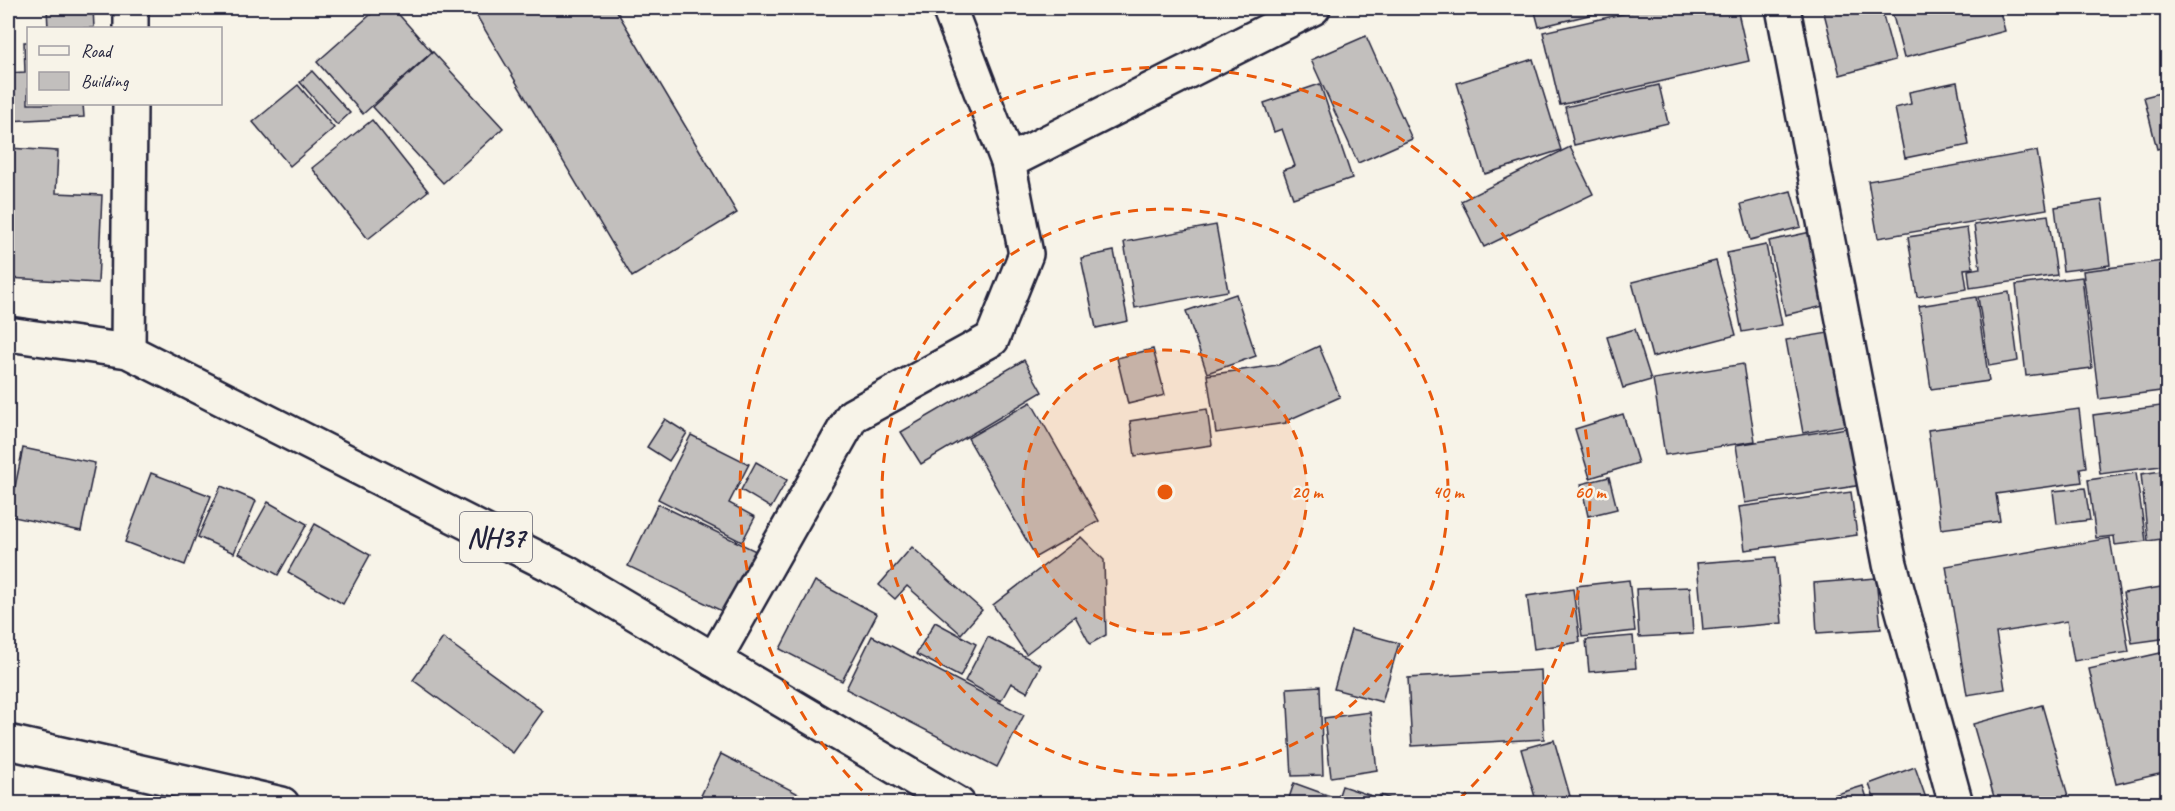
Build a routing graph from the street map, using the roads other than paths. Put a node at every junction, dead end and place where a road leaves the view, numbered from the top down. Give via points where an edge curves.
1 (131, 8) edge
2 (949, 8) edge
3 (1313, 8) edge
4 (1783, 8) edge
5 (131, 27) edge
6 (130, 105) edge
7 (1008, 162) junction
8 (8, 334) edge
9 (128, 351) junction
10 (714, 660) junction
11 (8, 742) edge
12 (282, 804) edge
13 (958, 804) edge
14 (1956, 804) edge

1 - 5 main road
2 - 7 main road
3 - 7 main road
4 - 14 main road via 1890,564
6 - 9 main road
7 - 10 main road via 1026,254 992,339 852,416
8 - 9 main road, NH37
9 - 10 main road, NH37 via 567,573
10 - 13 main road, NH37
11 - 12 main road

